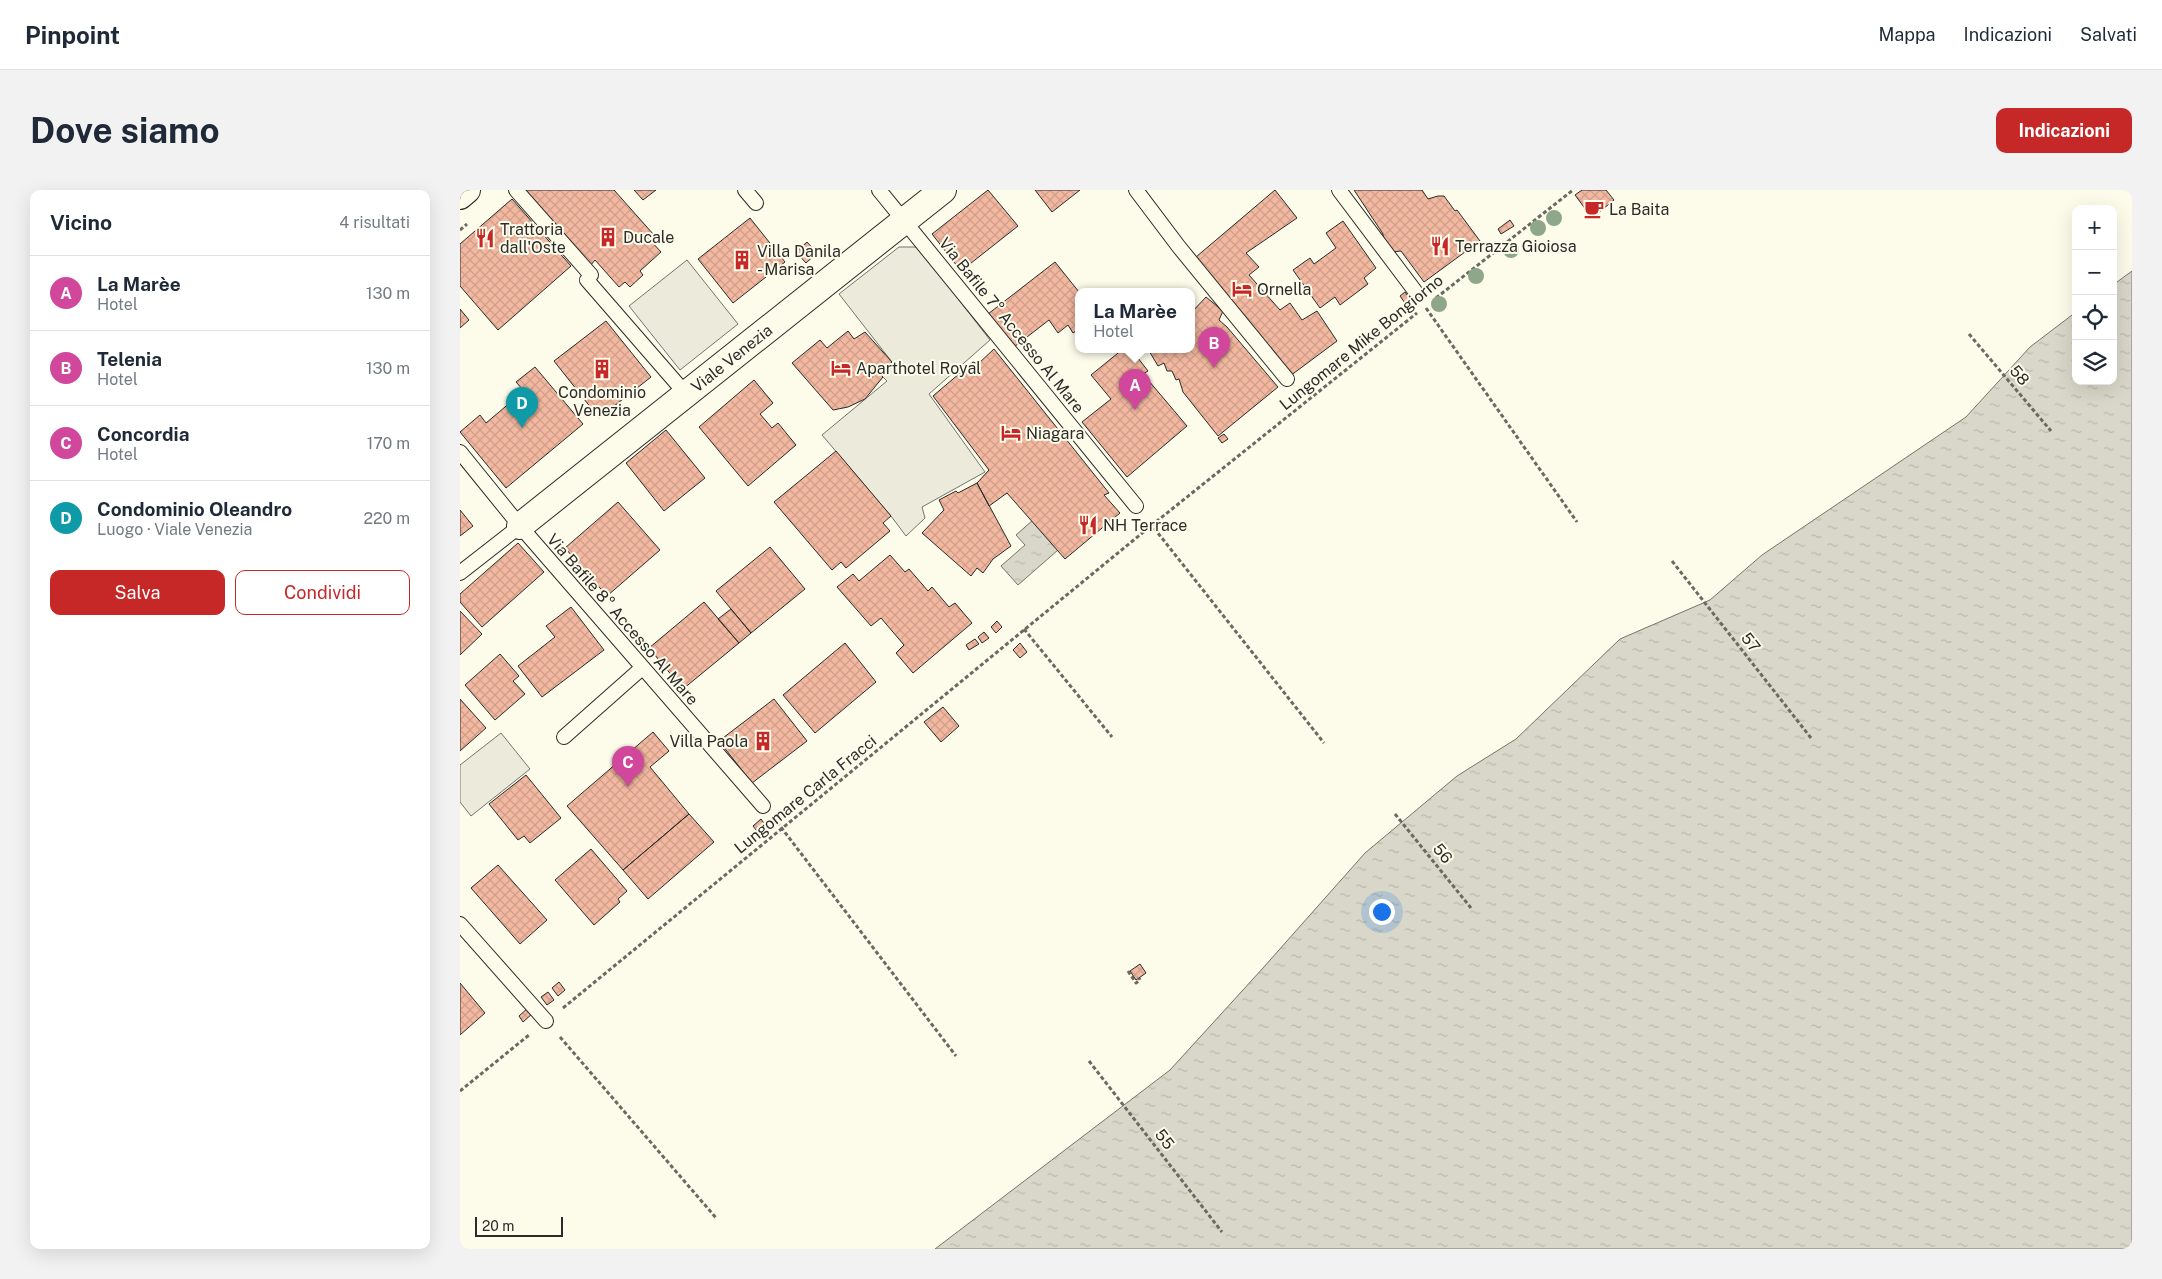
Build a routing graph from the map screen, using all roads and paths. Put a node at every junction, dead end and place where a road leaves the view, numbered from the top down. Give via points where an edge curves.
1 (467, 190) edge
2 (516, 190) edge
3 (745, 190) edge
4 (879, 190) edge
5 (942, 190) edge
6 (1136, 190) edge
7 (1339, 190) edge
8 (1572, 190) edge
9 (460, 196) edge
10 (756, 203) dead end
11 (905, 220) junction
12 (1415, 290) dead end
13 (1433, 300) dead end
14 (1969, 334) dead end
15 (1286, 379) dead end
16 (686, 394) junction
17 (2051, 431) dead end
18 (460, 452) edge
19 (1136, 506) dead end
20 (1165, 514) joint
21 (1578, 522) dead end
22 (1152, 525) junction
23 (520, 526) junction
24 (1672, 562) dead end
25 (460, 573) edge
26 (1024, 629) junction
27 (642, 668) junction
28 (564, 737) dead end
29 (1112, 737) dead end
30 (1811, 738) dead end
31 (1324, 743) dead end
32 (763, 806) dead end
33 (1395, 814) dead end
34 (782, 828) junction
35 (1471, 908) dead end
36 (460, 924) edge
37 (1128, 971) dead end
38 (1139, 979) dead end
39 (546, 1021) junction
40 (956, 1056) dead end
41 (1089, 1061) dead end
42 (460, 1092) edge
43 (717, 1218) dead end
44 (1222, 1232) dead end

1 - 9 street
2 - 16 lane via 591,275 587,280
3 - 10 lane
4 - 11 lane, Via Bafile 7° Accesso Al Mare
5 - 11 street, Viale Venezia
6 - 15 lane
7 - 12 lane
8 - 13 path, Lungomare Mike Bongiorno
11 - 16 street, Viale Venezia
11 - 19 lane, Via Bafile 7° Accesso Al Mare
14 - 17 path, 58
16 - 23 street, Viale Venezia
18 - 23 lane, Via Bafile 8° Accesso Al Mare
20 - 21 path, Lungomare Mike Bongiorno via 1425,306
20 - 22 path, Lungomare Carla Fracci
22 - 26 path, Lungomare Carla Fracci
22 - 31 path
23 - 25 lane
23 - 27 lane, Via Bafile 8° Accesso Al Mare
24 - 30 path, 57
26 - 29 path
26 - 34 path, Lungomare Carla Fracci
27 - 28 lane
27 - 32 lane, Via Bafile 8° Accesso Al Mare
33 - 35 path, 56
34 - 39 path, Lungomare Carla Fracci
34 - 40 path
36 - 39 lane
37 - 38 path via 1136,983
39 - 42 path, Lungomare Carla Fracci
39 - 43 path
41 - 44 path, 55

